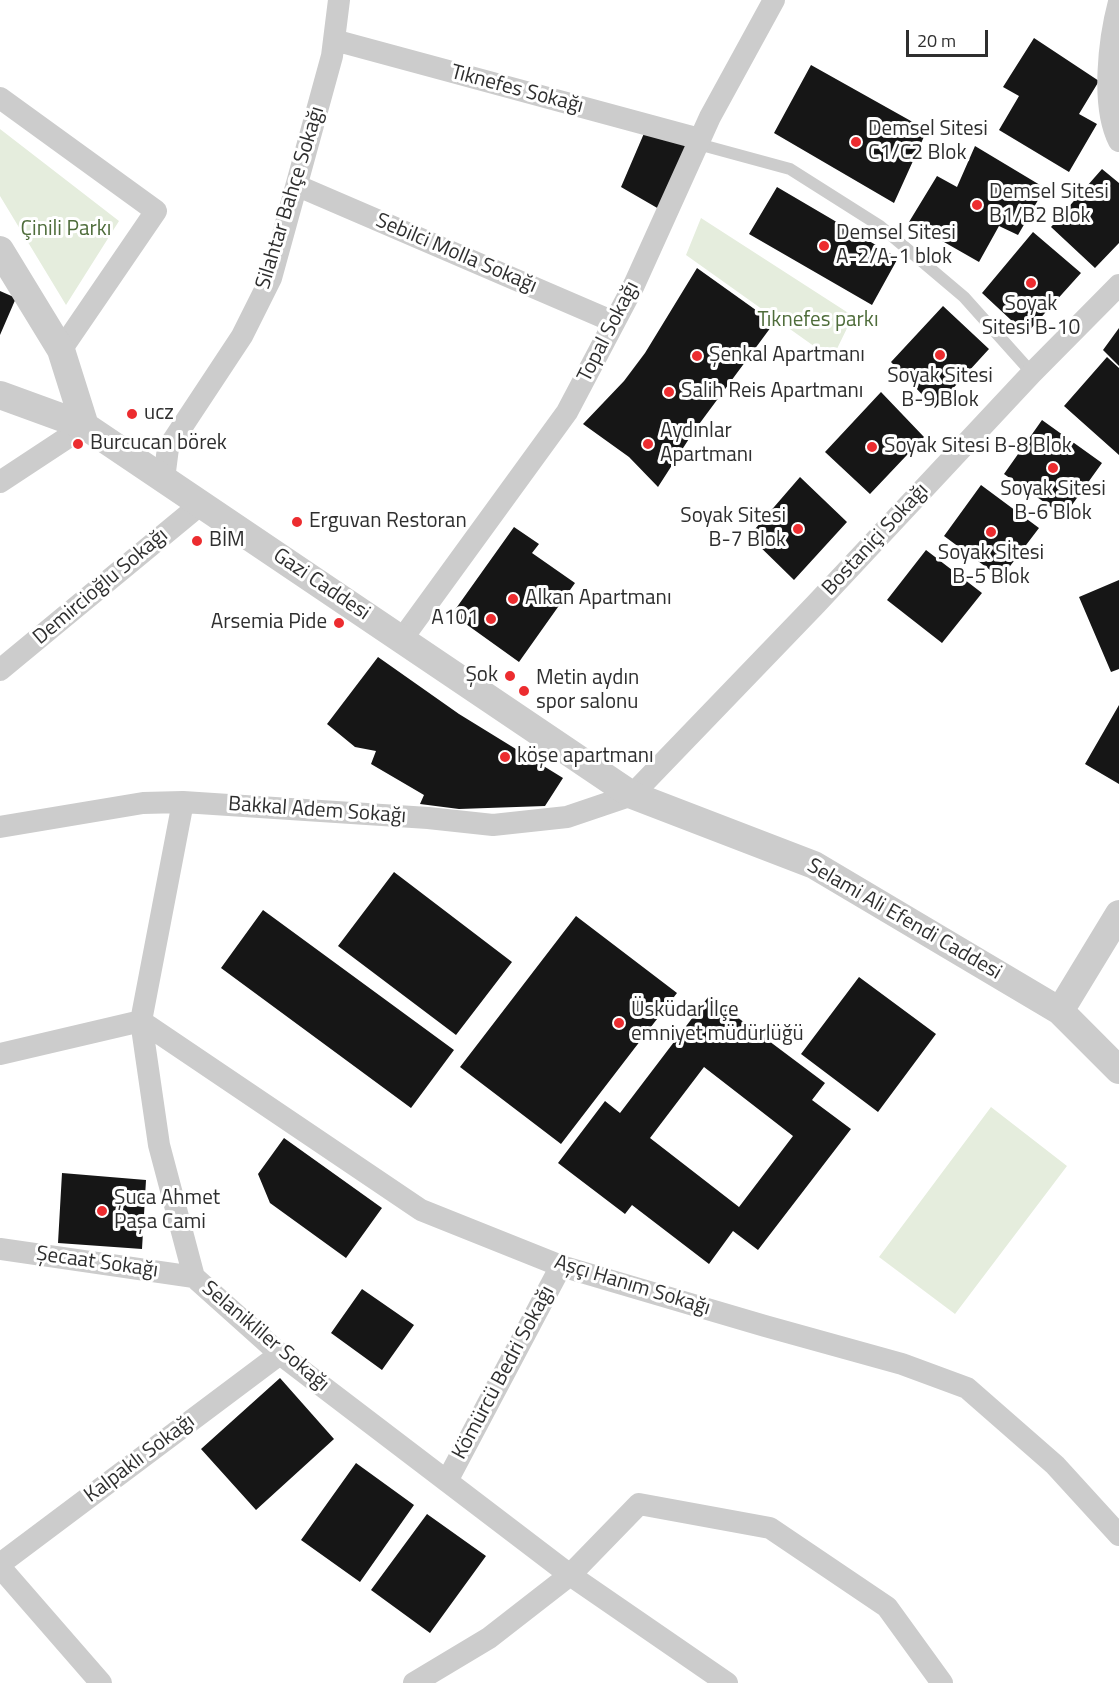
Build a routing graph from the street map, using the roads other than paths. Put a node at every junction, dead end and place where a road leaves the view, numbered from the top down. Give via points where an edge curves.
1 (339, 0) edge
2 (774, 0) edge
3 (1119, 2) edge
4 (334, 40) junction
5 (0, 98) edge
6 (1119, 141) edge
7 (699, 142) junction
8 (298, 186) junction
9 (0, 250) edge
10 (1119, 285) edge
11 (614, 322) junction
12 (61, 350) junction
13 (1032, 373) junction
14 (0, 394) edge
15 (85, 426) junction
16 (164, 479) junction
17 (0, 482) edge
18 (201, 504) junction
19 (402, 639) junction
20 (0, 670) edge
21 (632, 795) junction
22 (183, 802) junction
23 (0, 827) edge
24 (1119, 914) edge
25 (1060, 1011) junction
26 (141, 1021) junction
27 (0, 1054) edge
28 (1119, 1070) edge
29 (0, 1249) edge
30 (561, 1266) junction
31 (194, 1277) junction
32 (280, 1354) junction
33 (447, 1481) junction
34 (1119, 1535) edge
35 (0, 1566) edge
36 (570, 1575) junction
37 (101, 1683) edge
38 (414, 1683) edge
39 (727, 1683) edge
40 (942, 1683) edge

1 - 4 street, Silahtar Bahçe Sokağı
2 - 7 street, Topal Sokağı
3 - 6 street via 1108,103
4 - 7 street, Tıknefes Sokağı
4 - 8 street, Silahtar Bahçe Sokağı
5 - 12 street via 156,211
7 - 11 street, Topal Sokağı
7 - 13 lane, Tıknefes Sokağı via 790,169 880,226 964,297
8 - 11 street, Sebilci Molla Sokağı
8 - 16 street, Silahtar Bahçe Sokağı via 271,278 242,336 168,448
9 - 12 street
10 - 13 street, Bostaniçi Sokağı
11 - 19 street, Topal Sokağı via 567,412
12 - 15 street
13 - 21 street, Bostaniçi Sokağı
14 - 15 street, Gazi Caddesi
15 - 16 street, Gazi Caddesi
15 - 17 street
16 - 18 street, Gazi Caddesi
18 - 19 street, Gazi Caddesi
18 - 20 street, Demircioğlu Sokağı
19 - 21 street, Gazi Caddesi
21 - 22 street, Bakkal Adem Sokağı via 567,817 493,825
21 - 25 street, Selami Ali Efendi Caddesi via 814,865
22 - 23 street, Bakkal Adem Sokağı via 143,803
22 - 26 street, Selanikliler Sokağı
24 - 25 street
25 - 28 street, Selami Ali Efendi Caddesi
26 - 27 street
26 - 30 street, Aşçı Hanım Sokağı via 421,1210
26 - 31 street, Selanikliler Sokağı via 159,1145
29 - 31 street, Şecaat Sokağı
30 - 33 street, Kömürcü Bedri Sokağı
30 - 34 street, Aşçı Hanım Sokağı via 902,1364 967,1388 1055,1465
31 - 32 street, Selanikliler Sokağı
32 - 33 street, Selanikliler Sokağı
32 - 35 street, Kalpaklı Sokağı
33 - 36 street, Selanikliler Sokağı
35 - 37 street
36 - 38 street via 489,1638
36 - 39 street, Selanikliler Sokağı
36 - 40 street via 639,1504 770,1528 887,1607

